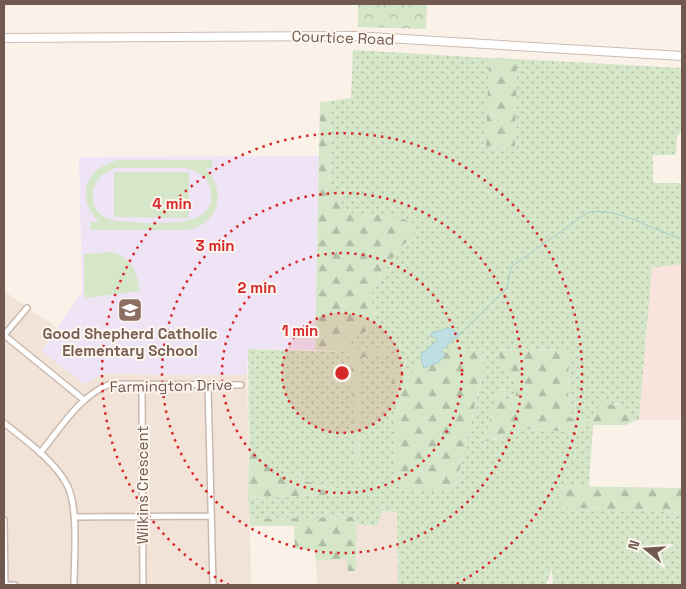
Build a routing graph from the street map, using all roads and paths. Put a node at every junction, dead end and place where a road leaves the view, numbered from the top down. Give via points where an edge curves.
1 (4, 38) edge
2 (682, 56) edge
3 (27, 308) dead end
4 (4, 335) edge
5 (142, 385) junction
6 (241, 385) dead end
7 (208, 386) junction
8 (84, 400) junction
9 (4, 423) edge
10 (40, 453) junction
11 (143, 516) junction
12 (211, 516) junction
13 (74, 517) junction
14 (4, 520) edge
15 (5, 585) edge
16 (15, 585) edge
17 (74, 585) edge
18 (143, 585) edge
19 (213, 585) edge

1 - 2 main road, Courtice Road via 345,36
3 - 4 street
4 - 8 street
5 - 7 street, Farmington Drive
5 - 8 street, Farmington Drive via 110,384
5 - 11 street, Wilkins Crescent
6 - 7 street, Farmington Drive
7 - 12 street
8 - 10 street, Farmington Drive
9 - 10 street
10 - 13 street via 68,485
11 - 12 street
11 - 13 street
11 - 18 street, Wilkins Crescent
12 - 19 street
13 - 17 street
14 - 15 street
15 - 16 street

